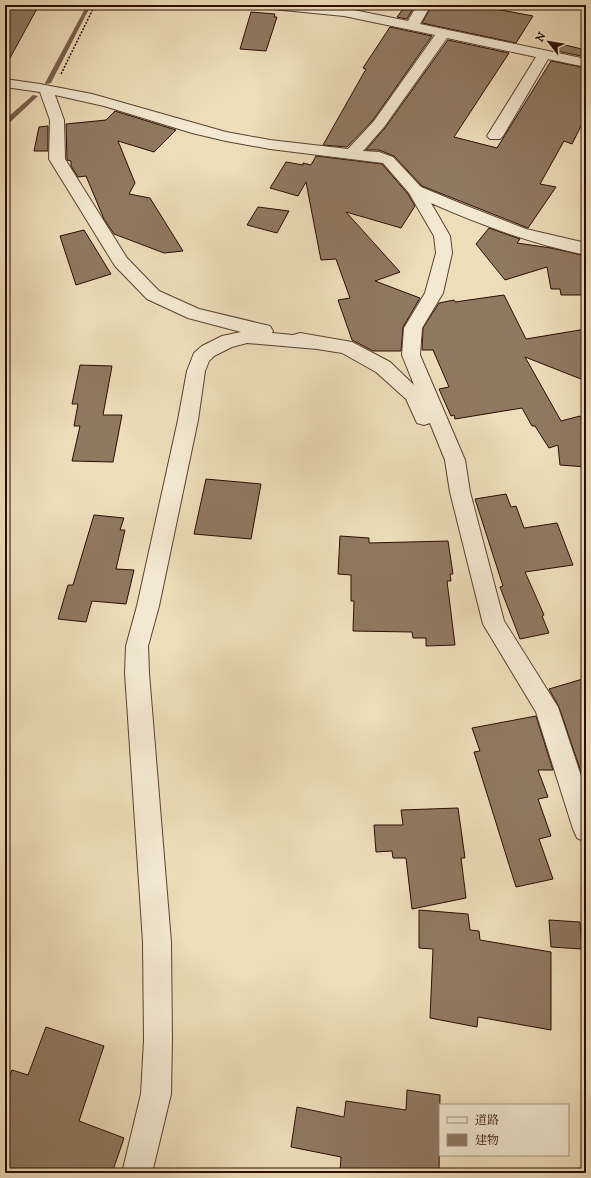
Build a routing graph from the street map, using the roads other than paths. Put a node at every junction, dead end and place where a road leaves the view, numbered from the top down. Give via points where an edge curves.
1 (273, 5) edge
2 (424, 5) edge
3 (412, 26) junction
4 (443, 33) junction
5 (544, 54) junction
6 (586, 63) edge
7 (5, 83) edge
8 (46, 89) junction
9 (495, 136) dead end
10 (352, 154) junction
11 (415, 190) junction
12 (586, 249) edge
13 (314, 343) junction
14 (460, 492) junction
15 (586, 829) edge
16 (136, 1173) edge

1 - 3 street via 344,12
2 - 3 street
3 - 4 street
4 - 5 street
4 - 10 street via 380,124
5 - 6 street
5 - 9 street
7 - 8 street
8 - 10 street via 75,94 203,132
8 - 13 street via 57,120 57,159 121,262 153,295 194,314
10 - 11 street via 388,160
11 - 12 street via 465,214
11 - 14 street via 442,236 444,253 434,293 413,328 411,355 455,460
13 - 14 street via 346,347 383,367 413,395 444,465
13 - 16 street via 248,337 232,340 208,351 201,358 196,371 148,606 137,646 157,942 158,1040 156,1094
14 - 15 street via 494,624 546,707

